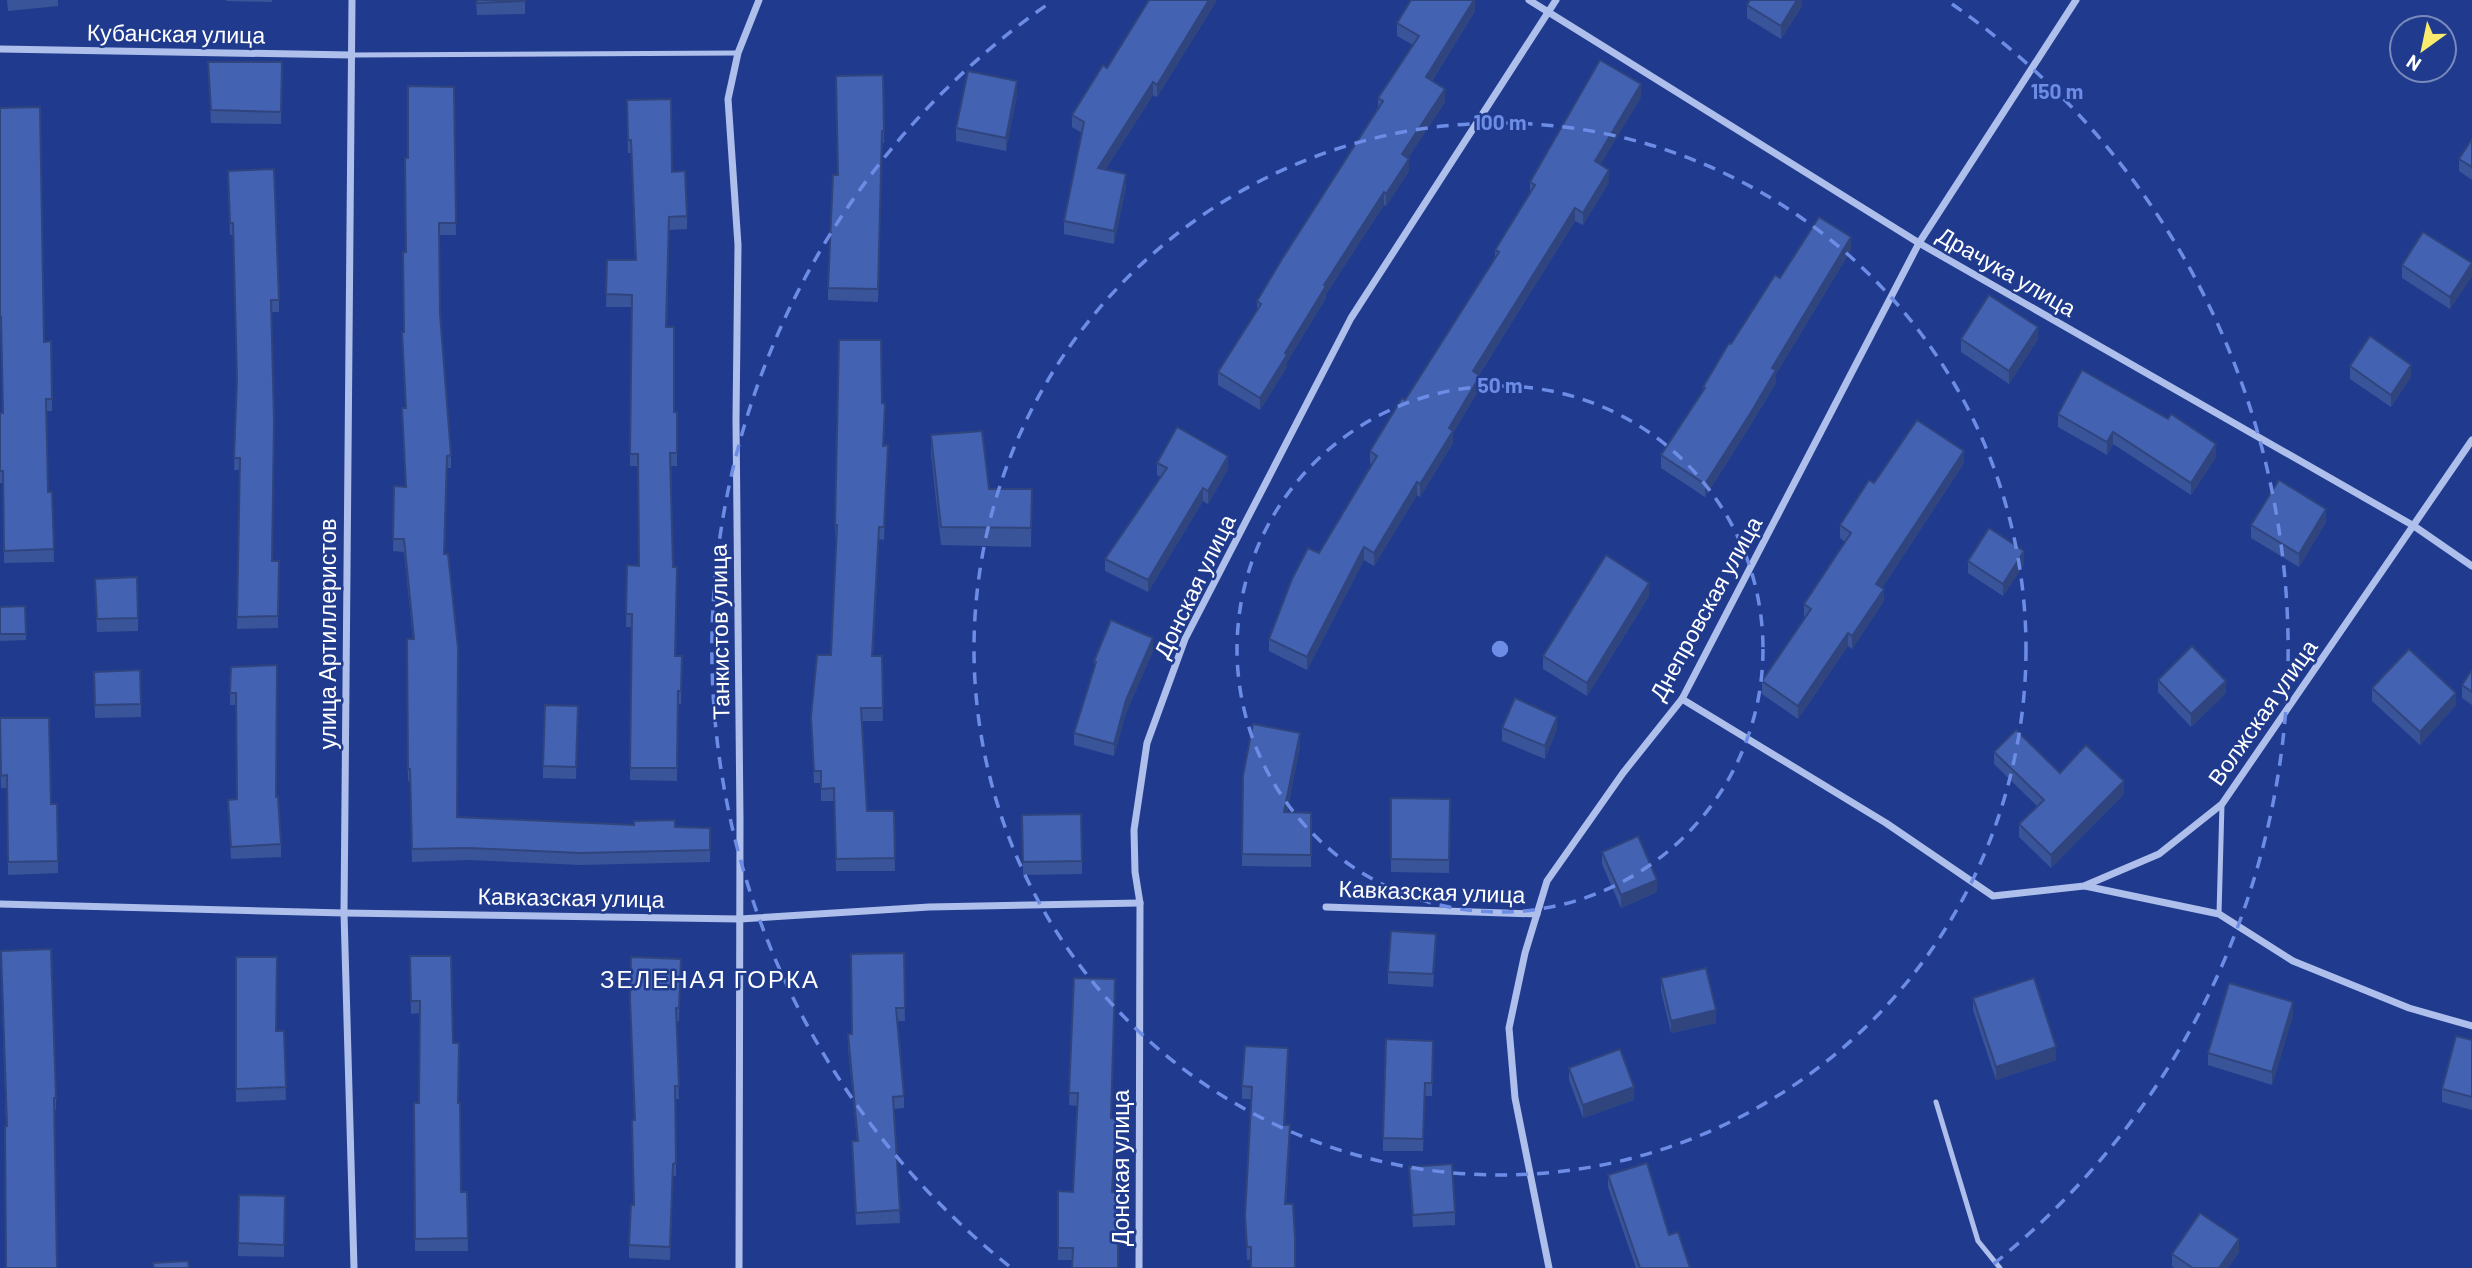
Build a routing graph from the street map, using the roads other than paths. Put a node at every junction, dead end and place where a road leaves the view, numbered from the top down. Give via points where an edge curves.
1 (352, 0) edge
2 (759, 0) edge
3 (1529, 0) edge
4 (1556, 0) edge
5 (2076, 0) edge
6 (1548, 13) junction
7 (0, 49) edge
8 (738, 53) junction
9 (351, 55) junction
10 (1919, 243) junction
11 (2472, 440) edge
12 (2414, 526) junction
13 (2472, 566) edge
14 (1682, 699) junction
15 (2222, 804) junction
16 (2084, 886) junction
17 (1140, 903) junction
18 (0, 904) edge
19 (1326, 907) dead end
20 (344, 913) junction
21 (1537, 914) junction
22 (2219, 914) junction
23 (740, 919) junction
24 (2472, 1026) edge
25 (1936, 1102) dead end
26 (354, 1268) edge
27 (739, 1268) edge
28 (1139, 1268) edge
29 (1549, 1268) edge
30 (2000, 1268) edge

1 - 9 street, улица Артиллеристов
2 - 8 street, Танкистов улица
3 - 6 street, Драчука улица
4 - 6 street, Донская улица
5 - 10 street, Днепровская улица
6 - 10 street, Драчука улица
6 - 17 street, Донская улица via 1351,318 1185,639 1147,743 1134,830
7 - 9 street, Кубанская улица
8 - 9 lane
8 - 23 street, Танкистов улица via 728,99 738,245
9 - 20 street, улица Артиллеристов
10 - 12 street, Драчука улица
10 - 14 street, Днепровская улица
11 - 12 street, Волжская улица
12 - 13 street, Драчука улица
12 - 15 street, Волжская улица
14 - 16 street, Волжская улица via 1886,823 1993,897
14 - 21 street, Днепровская улица via 1547,881
15 - 16 street, Волжская улица via 2159,854
15 - 22 lane
16 - 22 street
17 - 23 street, Кавказская улица via 929,907
17 - 28 street, Донская улица
18 - 20 street, Кавказская улица
19 - 21 street, Кавказская улица
20 - 23 street, Кавказская улица
20 - 26 street, улица Артиллеристов
21 - 29 street, Днепровская улица via 1509,1028 1515,1098
22 - 24 street via 2293,961 2409,1007
23 - 27 street, Танкистов улица
25 - 30 lane via 1978,1241

